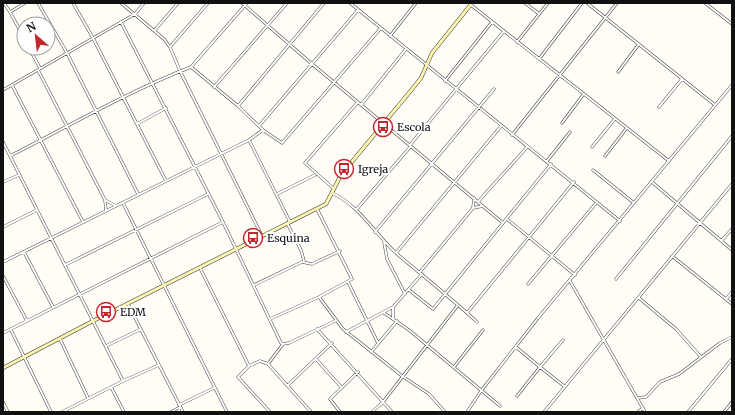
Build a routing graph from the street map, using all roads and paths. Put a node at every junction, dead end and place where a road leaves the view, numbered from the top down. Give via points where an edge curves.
1 (4, 3) edge
2 (25, 3) edge
3 (38, 3) edge
4 (73, 3) edge
5 (121, 3) edge
6 (144, 3) edge
7 (178, 3) edge
8 (208, 3) edge
9 (242, 3) edge
10 (248, 3) edge
11 (287, 3) edge
12 (324, 3) edge
13 (350, 3) edge
14 (416, 3) edge
15 (525, 3) edge
16 (548, 3) edge
17 (582, 3) edge
18 (587, 3) edge
19 (617, 3) edge
20 (705, 3) edge
21 (471, 4) edge
22 (245, 6) junction
23 (358, 10) junction
24 (10, 12) junction
25 (135, 14) junction
26 (539, 14) junction
27 (606, 18) junction
28 (121, 22) junction
29 (492, 22) junction
30 (16, 23) edge
31 (268, 24) junction
32 (732, 24) edge
33 (380, 29) junction
34 (155, 30) junction
35 (504, 31) junction
36 (390, 36) junction
37 (93, 38) junction
38 (517, 42) junction
39 (289, 44) junction
40 (639, 44) junction
41 (170, 47) junction
42 (406, 49) junction
43 (67, 54) junction
44 (33, 56) edge
45 (539, 59) junction
46 (312, 64) junction
47 (427, 66) junction
48 (191, 67) junction
49 (39, 69) junction
50 (180, 71) junction
51 (618, 72) dead end
52 (559, 76) junction
53 (682, 79) junction
54 (445, 81) junction
55 (334, 82) junction
56 (154, 84) junction
57 (12, 85) junction
58 (732, 85) edge
59 (214, 87) junction
60 (456, 89) junction
61 (494, 89) dead end
62 (3, 90) edge
63 (583, 95) junction
64 (124, 98) junction
65 (358, 102) junction
66 (361, 104) junction
67 (715, 105) junction
68 (238, 106) junction
69 (478, 107) junction
70 (659, 107) dead end
71 (166, 108) junction
72 (96, 112) junction
73 (614, 119) junction
74 (562, 123) dead end
75 (137, 124) junction
76 (384, 124) junction
77 (68, 126) junction
78 (259, 126) junction
79 (501, 126) junction
80 (626, 129) junction
81 (263, 130) junction
82 (570, 132) dead end
83 (512, 135) junction
84 (732, 136) edge
85 (40, 140) junction
86 (249, 140) junction
87 (3, 142) edge
88 (410, 146) junction
89 (527, 147) junction
90 (592, 147) dead end
91 (4, 148) edge
92 (222, 152) junction
93 (10, 156) junction
94 (605, 156) dead end
95 (547, 161) junction
96 (669, 161) junction
97 (432, 164) junction
98 (551, 164) junction
99 (195, 166) junction
100 (593, 170) dead end
101 (315, 174) junction
102 (19, 175) junction
103 (166, 181) junction
104 (3, 182) edge
105 (574, 182) junction
106 (652, 182) junction
107 (455, 184) junction
108 (732, 184) edge
109 (333, 188) junction
110 (332, 193) junction
111 (138, 194) junction
112 (208, 194) junction
113 (277, 194) junction
114 (474, 198) junction
115 (106, 200) junction
116 (478, 202) junction
117 (597, 202) junction
118 (122, 203) junction
119 (634, 204) junction
120 (677, 204) junction
121 (116, 206) junction
122 (483, 206) junction
123 (473, 208) junction
124 (317, 209) junction
125 (37, 210) junction
126 (356, 210) junction
127 (106, 211) junction
128 (507, 219) junction
129 (620, 221) junction
130 (223, 222) junction
131 (83, 223) junction
132 (289, 223) junction
133 (502, 223) junction
134 (700, 223) junction
135 (3, 227) edge
136 (732, 229) edge
137 (137, 231) junction
138 (375, 232) junction
139 (262, 236) junction
140 (529, 237) junction
141 (51, 239) junction
142 (384, 241) junction
143 (721, 241) junction
144 (236, 250) junction
145 (732, 250) edge
146 (24, 252) junction
147 (340, 252) junction
148 (396, 253) junction
149 (552, 256) junction
150 (672, 256) junction
151 (152, 259) junction
152 (304, 261) junction
153 (3, 262) edge
154 (65, 266) junction
155 (200, 268) junction
156 (421, 273) junction
157 (575, 275) junction
158 (3, 276) edge
159 (616, 280) dead end
160 (570, 281) junction
161 (348, 282) junction
162 (528, 284) dead end
163 (253, 285) junction
164 (164, 286) junction
165 (409, 290) junction
166 (732, 292) edge
167 (80, 294) junction
168 (405, 294) junction
169 (445, 294) junction
170 (318, 297) junction
171 (639, 298) junction
172 (726, 299) junction
173 (128, 304) junction
174 (732, 304) edge
175 (458, 305) junction
176 (53, 307) junction
177 (393, 307) junction
178 (384, 313) junction
179 (467, 313) junction
180 (393, 318) junction
181 (270, 319) junction
182 (27, 321) junction
183 (93, 321) junction
184 (336, 321) junction
185 (367, 321) junction
186 (396, 321) junction
187 (477, 322) dead end
188 (141, 329) junction
189 (317, 329) junction
190 (11, 330) junction
191 (483, 330) dead end
192 (346, 332) junction
193 (3, 333) edge
194 (732, 337) edge
195 (60, 339) junction
196 (563, 340) dead end
197 (604, 340) junction
198 (332, 343) junction
199 (378, 343) junction
200 (283, 344) junction
201 (427, 345) junction
202 (106, 346) junction
203 (516, 347) junction
204 (372, 351) junction
205 (24, 357) junction
206 (701, 357) junction
207 (316, 358) junction
208 (732, 359) edge
209 (268, 364) junction
210 (159, 365) junction
211 (249, 366) junction
212 (454, 366) junction
213 (540, 367) junction
214 (3, 368) edge
215 (358, 372) junction
216 (402, 376) junction
217 (123, 381) junction
218 (288, 385) junction
219 (111, 387) junction
220 (565, 387) junction
221 (214, 388) junction
222 (342, 388) junction
223 (481, 391) junction
224 (517, 396) dead end
225 (646, 397) junction
226 (88, 398) junction
227 (637, 398) junction
228 (3, 402) edge
229 (383, 402) junction
230 (732, 402) edge
231 (641, 404) junction
232 (180, 406) junction
233 (500, 406) dead end
234 (643, 408) junction
235 (8, 411) edge
236 (4, 412) edge
237 (51, 412) edge
238 (62, 412) edge
239 (124, 412) edge
240 (171, 412) edge
241 (183, 412) edge
242 (227, 412) edge
243 (269, 412) edge
244 (311, 412) edge
245 (340, 412) edge
246 (372, 412) edge
247 (392, 412) edge
248 (445, 412) edge
249 (467, 412) edge
250 (544, 412) edge
251 (638, 412) edge
252 (645, 412) edge
253 (688, 412) edge
254 (724, 412) edge

1 - 24 street
2 - 24 street
3 - 43 street
4 - 37 street
5 - 25 street
6 - 25 street
7 - 34 street
8 - 41 street
9 - 22 street
10 - 22 street
11 - 31 street
12 - 39 street
13 - 23 street
14 - 36 street
15 - 26 street
16 - 26 street
17 - 45 street
18 - 27 street
19 - 27 street
20 - 32 street
21 - 29 street
21 - 47 street via 432,53
22 - 31 street
22 - 48 street
23 - 33 street
23 - 46 street
24 - 30 street
25 - 28 street
25 - 34 street
26 - 38 street
27 - 40 street
27 - 52 street
28 - 37 street
28 - 56 street
29 - 35 street
29 - 54 street
31 - 39 street
31 - 59 street
33 - 36 street
33 - 55 street
34 - 41 street
35 - 38 street
35 - 60 street
36 - 42 street
37 - 43 street
37 - 64 street
38 - 45 street
39 - 46 street
39 - 68 street
40 - 51 street
40 - 53 street
41 - 50 street
42 - 47 street
42 - 66 street
43 - 49 street
43 - 72 street
44 - 49 street
45 - 52 street
46 - 55 street
46 - 78 street
47 - 54 street
47 - 76 street
48 - 50 street
48 - 59 street
49 - 57 street
49 - 77 street
50 - 56 street
50 - 92 street
52 - 63 street
52 - 83 street
53 - 67 street
53 - 70 street
54 - 60 street
55 - 65 street
55 - 81 street via 282,143
56 - 64 street
56 - 71 street
57 - 62 street
57 - 85 street
58 - 67 street
59 - 68 street
60 - 69 street
60 - 88 street
61 - 69 street
63 - 73 street
63 - 74 street
64 - 72 street
64 - 75 street
65 - 66 street
65 - 101 street via 305,163
66 - 76 street
67 - 96 street
68 - 78 street
69 - 79 street
69 - 97 street
71 - 75 street
71 - 99 street
72 - 77 street
72 - 111 street
73 - 80 street
73 - 90 street
75 - 103 street
76 - 88 street
76 - 109 street
77 - 85 street
77 - 115 street
78 - 81 street
79 - 83 street
79 - 107 street
80 - 94 street
80 - 96 street
81 - 86 street
82 - 95 street
83 - 89 street
84 - 120 street
85 - 93 street
85 - 131 street
86 - 92 street
86 - 113 street
87 - 91 street
88 - 97 street
88 - 126 street
89 - 95 street
89 - 116 street
91 - 93 street
92 - 99 street
92 - 139 street
93 - 102 street
95 - 98 street
96 - 106 street
97 - 107 street
97 - 138 street
98 - 105 street
98 - 128 street
99 - 103 street
99 - 112 street
100 - 119 street
101 - 109 street
101 - 113 street
102 - 104 street
102 - 125 street
103 - 111 street
105 - 117 street
105 - 140 street
106 - 119 street
106 - 120 street
107 - 114 street
107 - 148 street
108 - 134 street
109 - 110 street
110 - 124 street via 326,204
110 - 126 street via 344,199
111 - 118 street
112 - 130 street
112 - 137 street
113 - 132 street
114 - 116 street
114 - 123 street
115 - 121 street
115 - 127 street
116 - 122 street
117 - 129 street
117 - 149 street
118 - 121 street
118 - 137 street
119 - 129 street
120 - 134 street
120 - 159 street
121 - 127 street
122 - 123 street
122 - 133 street
123 - 156 street
124 - 132 street
124 - 147 street
125 - 135 street
125 - 141 street
126 - 138 street
127 - 131 street
128 - 133 street
128 - 140 street
129 - 157 street
130 - 144 street
130 - 151 street
131 - 141 street
132 - 139 street
132 - 152 street
133 - 169 street
134 - 143 street
134 - 150 street
136 - 143 street
137 - 151 street
137 - 154 street
138 - 142 street
139 - 144 street
140 - 149 street
140 - 179 street
141 - 146 street
141 - 154 street
142 - 148 street
142 - 168 street via 387,259
143 - 145 street
144 - 155 street
144 - 163 street
146 - 153 street
146 - 176 street
147 - 152 street via 312,264
147 - 161 street via 352,278
148 - 156 street
149 - 157 street
149 - 162 street
150 - 171 street
150 - 172 street
151 - 164 street
151 - 167 street
152 - 163 street
154 - 167 street
155 - 164 street
155 - 211 street
156 - 165 street
156 - 169 street
157 - 160 street
158 - 182 street
160 - 197 street
160 - 203 street
161 - 170 street
161 - 185 street
163 - 181 street
164 - 173 street
164 - 221 street
165 - 168 street
165 - 169 street via 431,309
166 - 172 street
167 - 176 street
167 - 183 street
168 - 177 street
169 - 175 street
170 - 181 street
170 - 184 street
171 - 197 street
171 - 206 street via 676,329
172 - 174 street
173 - 183 street
173 - 188 street
175 - 179 street
175 - 201 street
176 - 182 street
177 - 178 street
177 - 180 street
178 - 180 street
178 - 185 street
179 - 187 street
180 - 186 street
181 - 200 street
182 - 190 street
183 - 195 street
183 - 202 street
184 - 189 street
184 - 192 street
185 - 192 street
185 - 199 street
186 - 199 street
186 - 201 street
188 - 202 street
188 - 210 street
189 - 198 street
189 - 200 street
190 - 193 street
190 - 205 street
191 - 212 street
192 - 204 street
194 - 206 street
195 - 205 street
195 - 226 street
196 - 213 street
197 - 220 street
197 - 227 street
198 - 207 street
198 - 215 street
199 - 204 street
200 - 209 street
201 - 212 street
201 - 216 street
202 - 217 street
203 - 213 street
203 - 223 street
204 - 216 street
205 - 214 street
205 - 237 street
206 - 225 street via 679,374 660,382
207 - 218 street
207 - 222 street
208 - 253 street
209 - 211 street via 260,361
209 - 218 street
210 - 217 street
210 - 232 street
211 - 243 street via 238,377
212 - 223 street
213 - 220 street
213 - 224 street
215 - 222 street
215 - 229 street
216 - 229 street
216 - 248 street via 429,394
217 - 219 street
218 - 244 street
219 - 226 street
219 - 239 street
220 - 250 street
221 - 232 street
221 - 242 street
222 - 245 street via 330,401
223 - 233 street
223 - 249 street
225 - 227 street
225 - 231 street
226 - 238 street
227 - 231 street
228 - 235 street
229 - 246 street
229 - 247 street
230 - 254 street
231 - 234 street
232 - 240 street
232 - 241 street
234 - 251 street
234 - 252 street
235 - 236 street

